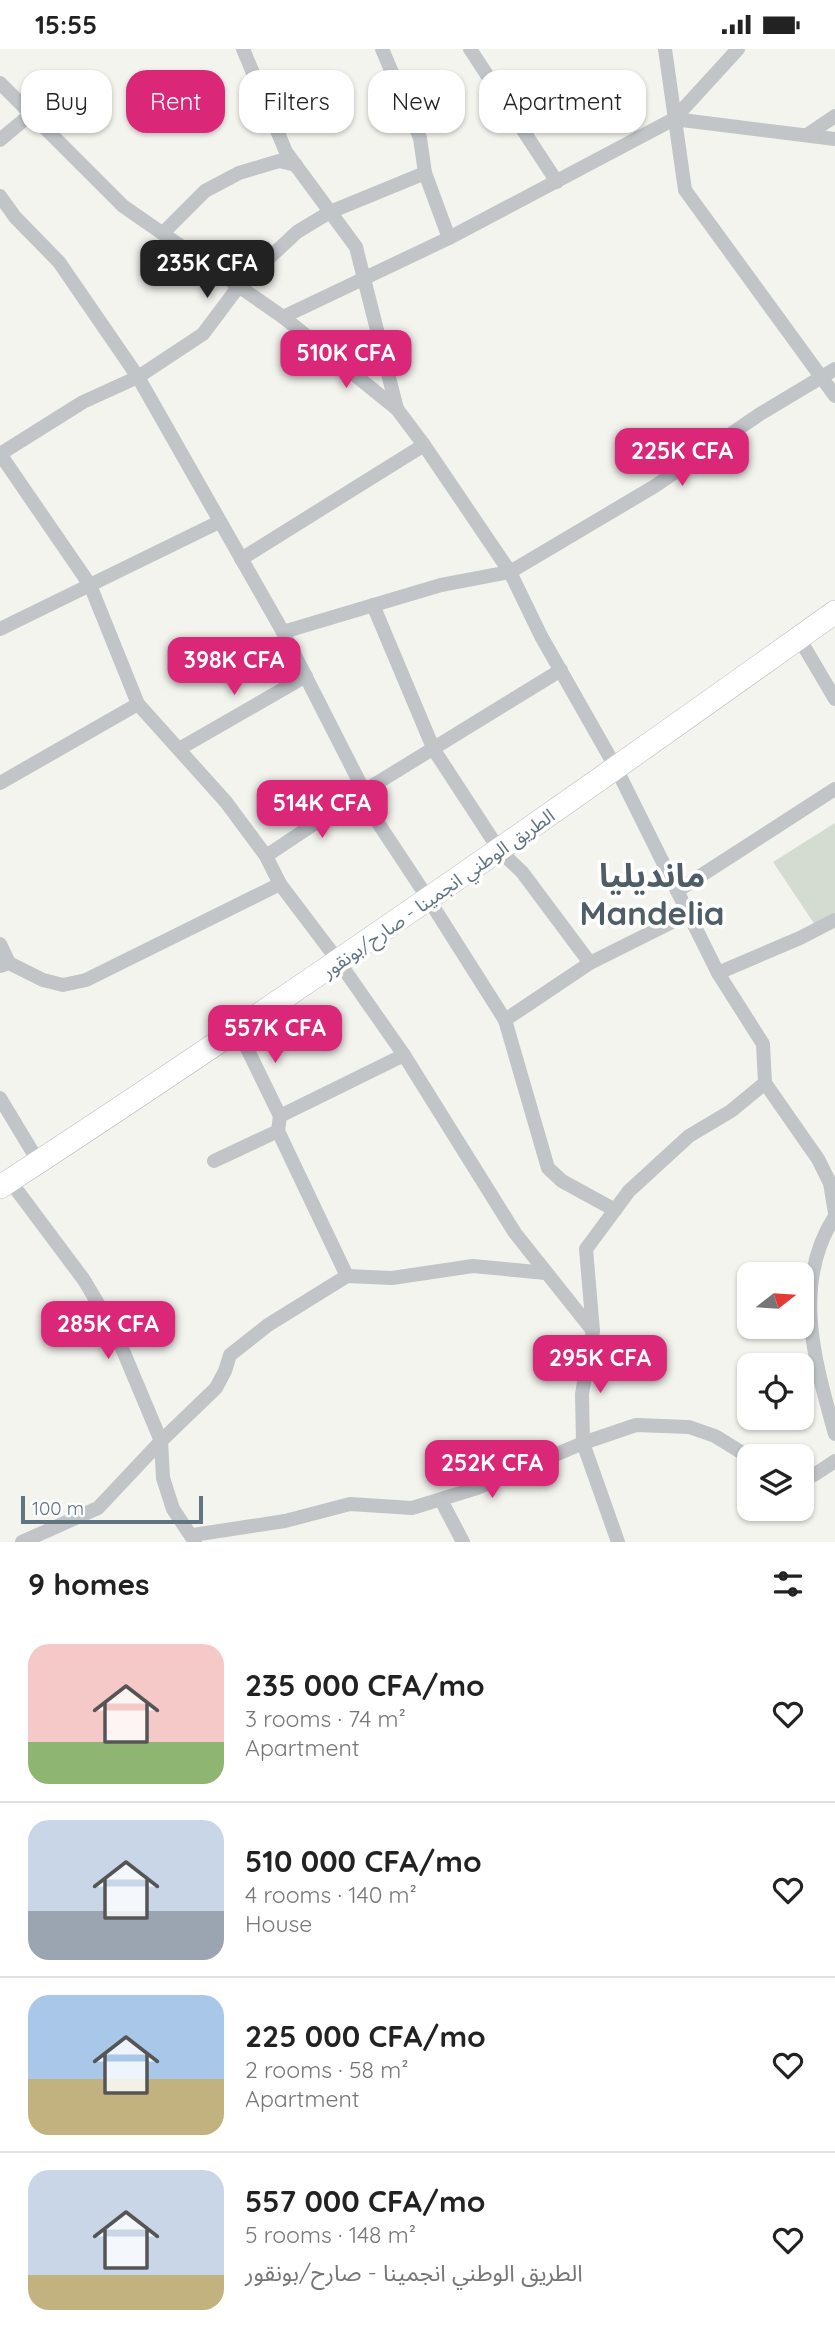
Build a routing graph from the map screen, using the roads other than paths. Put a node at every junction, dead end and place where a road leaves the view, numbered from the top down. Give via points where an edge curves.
1 (243, 49) edge
2 (381, 49) edge
3 (470, 49) edge
4 (665, 49) edge
5 (738, 49) edge
6 (0, 83) edge
7 (21, 104) edge
8 (835, 116) edge
9 (674, 119) junction
10 (21, 122) edge
11 (50, 133) edge
12 (807, 135) junction
13 (835, 139) edge
14 (0, 140) edge
15 (296, 165) junction
16 (425, 173) junction
17 (556, 182) junction
18 (0, 196) edge
19 (330, 212) junction
20 (163, 233) junction
21 (449, 238) junction
22 (363, 279) junction
23 (239, 286) junction
24 (283, 317) junction
25 (835, 369) edge
26 (821, 376) junction
27 (138, 377) junction
28 (835, 395) edge
29 (397, 409) junction
30 (424, 445) junction
31 (219, 522) junction
32 (241, 559) junction
33 (510, 572) junction
34 (90, 585) junction
35 (373, 605) junction
36 (835, 612) edge
37 (0, 629) edge
38 (283, 632) junction
39 (799, 638) junction
40 (561, 670) junction
41 (306, 676) junction
42 (835, 699) edge
43 (138, 704) junction
44 (179, 749) junction
45 (433, 750) junction
46 (616, 768) junction
47 (0, 783) edge
48 (835, 789) edge
49 (361, 792) junction
50 (500, 851) junction
51 (266, 856) junction
52 (280, 884) junction
53 (677, 891) junction
54 (429, 900) junction
55 (688, 914) junction
56 (835, 920) edge
57 (0, 944) edge
58 (339, 962) junction
59 (590, 963) junction
60 (5, 965) edge
61 (718, 973) junction
62 (505, 1020) junction
63 (238, 1030) junction
64 (404, 1055) junction
65 (765, 1083) junction
66 (0, 1098) edge
67 (279, 1123) junction
68 (38, 1161) junction
69 (214, 1161) dead end
70 (5, 1184) edge
71 (615, 1210) junction
72 (835, 1214) edge
73 (546, 1273) junction
74 (347, 1276) junction
75 (593, 1331) junction
76 (835, 1434) edge
77 (160, 1441) junction
78 (583, 1443) junction
79 (737, 1450) edge
80 (835, 1461) edge
81 (814, 1475) edge
82 (441, 1500) junction
83 (194, 1539) edge
84 (22, 1542) edge
85 (463, 1542) edge
86 (618, 1542) edge

1 - 15 street via 286,152
2 - 16 street via 420,138
3 - 17 street
4 - 9 street
5 - 9 street
6 - 7 street
8 - 12 street
9 - 12 street
9 - 17 street
9 - 26 street via 685,190
10 - 14 street
11 - 20 street via 123,206
12 - 13 street
15 - 19 street
15 - 20 street via 279,161 239,173 205,191
16 - 19 street
16 - 21 street
17 - 21 street
18 - 27 street via 59,262
19 - 22 street via 355,247
19 - 23 street via 297,232
20 - 23 street
21 - 22 street
22 - 24 street
22 - 29 street
23 - 24 street
23 - 27 street via 203,334
24 - 29 street
25 - 26 street
26 - 28 street
26 - 33 street via 655,486
27 - 31 street
27 - 34 street via 83,402 0,454
29 - 30 street
30 - 32 street
30 - 33 street
31 - 32 street
31 - 34 street
32 - 38 street
33 - 35 street via 440,585
33 - 40 street
34 - 37 street
34 - 43 street
35 - 38 street
35 - 45 street
36 - 39 highway, الطريق الوطني انجمينا - صارح/بونقور
38 - 41 street
39 - 42 street
39 - 46 highway, الطريق الوطني انجمينا - صارح/بونقور
40 - 45 street
40 - 46 street
41 - 44 street
41 - 49 street
43 - 44 street
43 - 47 street
44 - 51 street
45 - 49 street
45 - 50 street
46 - 50 highway, الطريق الوطني انجمينا - صارح/بونقور
46 - 53 street
48 - 53 street
49 - 51 street
49 - 54 street
50 - 54 highway, الطريق الوطني انجمينا - صارح/بونقور
50 - 59 street via 522,872
51 - 52 street
52 - 58 street
52 - 60 street via 86,981 63,985
53 - 55 street
54 - 58 highway, الطريق الوطني انجمينا - صارح/بونقور
54 - 62 street
55 - 59 street
55 - 61 street
56 - 61 street
57 - 60 street
58 - 63 highway, الطريق الوطني انجمينا - صارح/بونقور
58 - 64 street
59 - 62 street
61 - 65 street via 763,1044
62 - 71 street via 548,1168 562,1181
63 - 67 street
63 - 68 highway, الطريق الوطني انجمينا - صارح/بونقور
64 - 67 street
64 - 73 street via 515,1233
65 - 71 street via 690,1136 629,1191
65 - 72 street via 818,1159 830,1183
66 - 68 street
67 - 69 street
67 - 74 street
68 - 70 highway, الطريق الوطني انجمينا - صارح/بونقور
70 - 77 street via 84,1279 110,1323
71 - 75 street via 586,1249
72 - 76 street via 812,1266 809,1310 817,1368
73 - 74 street via 472,1266 392,1278
73 - 75 street
74 - 77 street via 268,1325 230,1355 216,1388
75 - 78 street via 582,1394
77 - 83 street via 163,1478 173,1509
77 - 84 street via 98,1508
78 - 79 street via 636,1425 689,1427
78 - 82 street
78 - 86 street
80 - 81 street
82 - 83 street via 412,1508 350,1504
82 - 85 street

